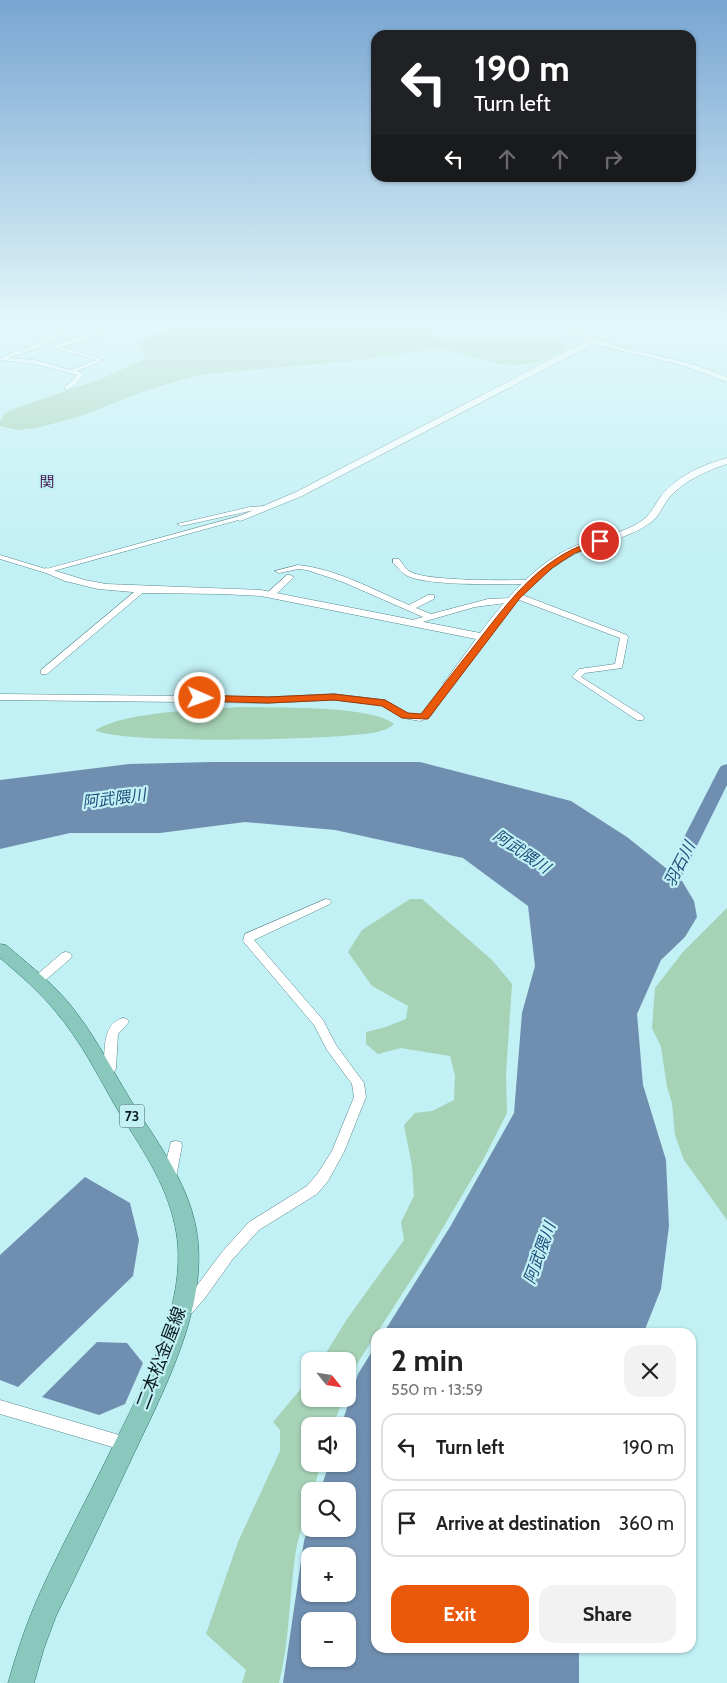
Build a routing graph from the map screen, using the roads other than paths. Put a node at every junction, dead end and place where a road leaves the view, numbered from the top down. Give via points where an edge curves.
1 (476, 402) edge
2 (727, 461) edge
3 (267, 508) junction
4 (240, 518) joint
5 (181, 524) dead end
6 (0, 557) edge
7 (396, 561) dead end
8 (279, 571) dead end
9 (46, 572) junction
10 (290, 577) dead end
11 (531, 582) junction
12 (142, 590) junction
13 (270, 595) junction
14 (431, 598) dead end
15 (515, 598) junction
16 (409, 608) junction
17 (430, 617) junction
18 (412, 623) junction
19 (484, 638) junction
20 (44, 672) dead end
21 (449, 684) joint
22 (0, 697) edge
23 (640, 718) dead end
24 (326, 902) dead end
25 (0, 949) edge
26 (66, 956) dead end
27 (37, 981) junction
28 (123, 1022) dead end
29 (107, 1076) junction
30 (176, 1146) dead end
31 (169, 1178) junction
32 (179, 1318) junction
33 (0, 1407) edge
34 (126, 1444) junction
35 (21, 1683) edge

1 - 3 street
2 - 11 street via 677,486 648,520 633,529 569,553
3 - 4 street
3 - 5 street
4 - 9 street
6 - 9 street
7 - 11 street via 407,573 418,577 471,582
8 - 16 street via 298,566 308,568 346,580
9 - 12 street via 89,584
10 - 13 street
11 - 15 street
12 - 13 street via 225,589
12 - 20 street
13 - 18 street
14 - 16 street
15 - 17 street
15 - 19 street
15 - 23 street via 624,637 619,666 582,671 576,677
16 - 17 street
17 - 18 street
18 - 19 street
19 - 21 street
21 - 22 street via 427,715 420,718 406,716 385,703 334,697 268,700
24 - 32 street via 249,937 248,941 319,1023 331,1047 358,1083 360,1097 338,1152 324,1176 312,1190 254,1226
25 - 27 main road, 二本松金屋線 / 73
26 - 27 street
27 - 29 main road, 二本松金屋線 / 73 via 64,1010
28 - 29 street via 114,1028 111,1037 112,1066
29 - 31 main road, 二本松金屋線 / 73
30 - 31 street
31 - 32 main road, 二本松金屋線 / 73 via 186,1229 188,1260
32 - 34 main road, 二本松金屋線 / 73
33 - 34 street
34 - 35 main road, 二本松金屋線 / 73 via 46,1610

